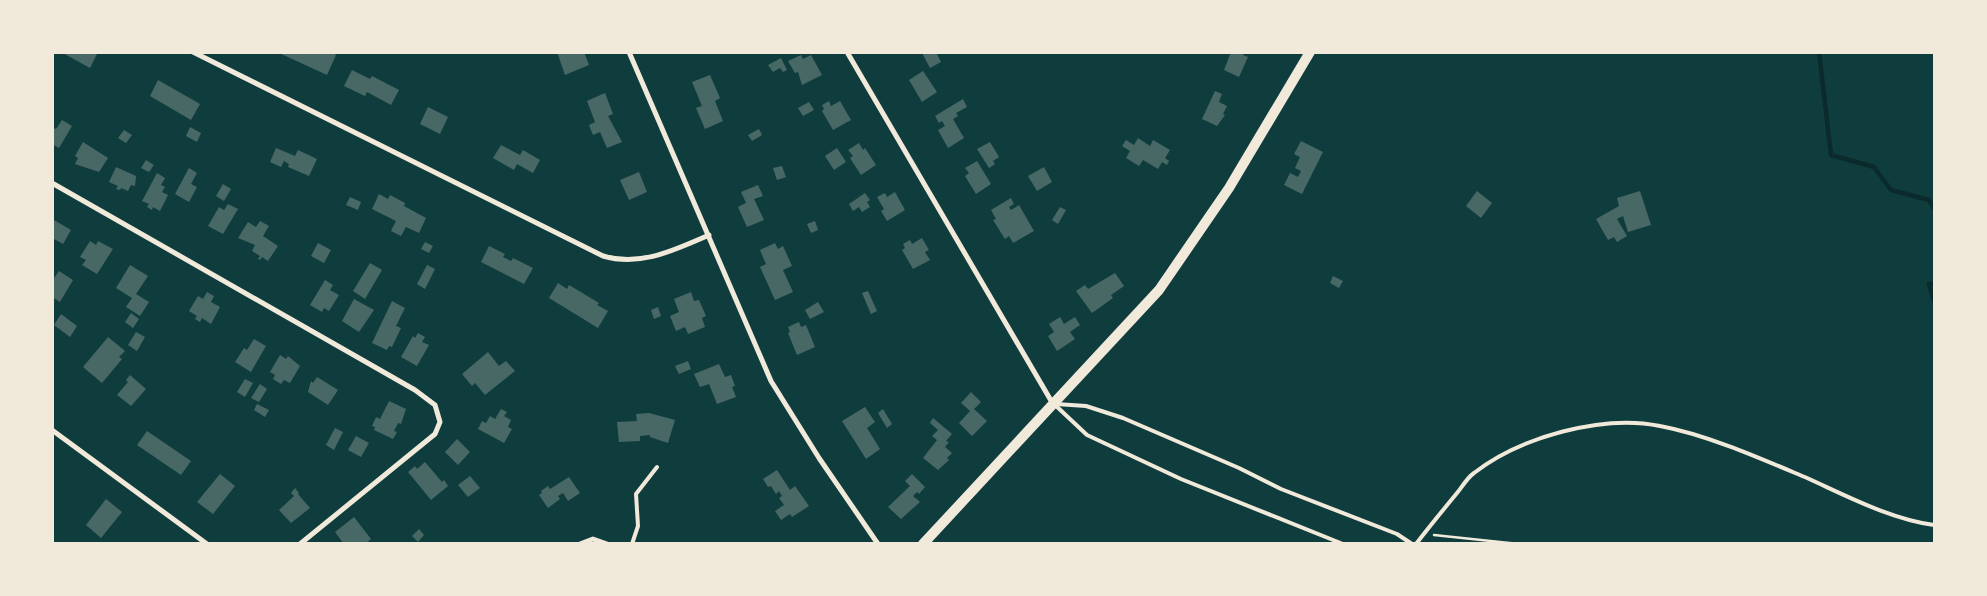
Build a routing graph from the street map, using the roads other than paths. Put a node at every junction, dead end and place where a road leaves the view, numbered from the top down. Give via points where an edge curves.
1 (193, 52) edge
2 (629, 52) edge
3 (847, 52) edge
4 (1310, 52) edge
5 (52, 182) edge
6 (709, 235) junction
7 (1054, 404) junction
8 (52, 430) edge
9 (657, 467) dead end
10 (1934, 525) edge
11 (207, 544) edge
12 (300, 544) edge
13 (580, 544) edge
14 (606, 544) edge
15 (632, 544) edge
16 (878, 544) edge
17 (922, 544) edge
18 (1343, 544) edge
19 (1412, 544) edge
20 (1416, 544) edge

1 - 6 street via 602,256 641,260
2 - 6 street
3 - 7 street
4 - 7 main road via 1229,188 1175,269
5 - 12 street via 432,402 440,417 434,434
6 - 16 street via 770,381
7 - 17 main road
7 - 18 lane via 1087,435 1181,479
7 - 19 lane via 1086,406 1123,418 1281,489 1397,534
8 - 11 street
9 - 15 lane via 636,494 638,526
10 - 20 lane via 1921,524 1878,509 1758,458 1703,439 1660,426 1627,423 1569,430 1513,450 1473,474
13 - 14 street via 593,539

